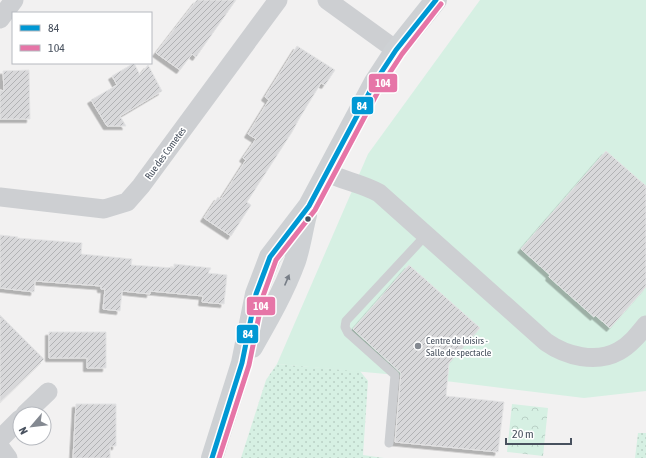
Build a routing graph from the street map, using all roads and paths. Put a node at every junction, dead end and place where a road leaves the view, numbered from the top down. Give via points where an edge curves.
1 (14, 0) edge
2 (278, 0) edge
3 (328, 0) edge
4 (436, 0) edge
5 (0, 19) edge
6 (396, 50) junction
7 (326, 172) junction
8 (0, 197) edge
9 (426, 235) junction
10 (646, 325) edge
11 (48, 392) dead end
12 (33, 406) edge
13 (12, 427) edge
14 (0, 438) edge
15 (389, 443) dead end
16 (0, 447) edge
17 (8, 458) edge
18 (212, 458) edge

1 - 5 street
2 - 8 street, Rue des Cometes via 127,202 104,208
3 - 6 street
4 - 6 street
6 - 7 street via 361,106
7 - 9 street via 379,193
7 - 18 street via 309,206 295,260 286,282 242,363
9 - 10 street via 555,348 573,355 598,358 609,356 630,344
9 - 15 lane via 346,321 348,333 395,375
11 - 12 street
13 - 14 street
16 - 17 street

